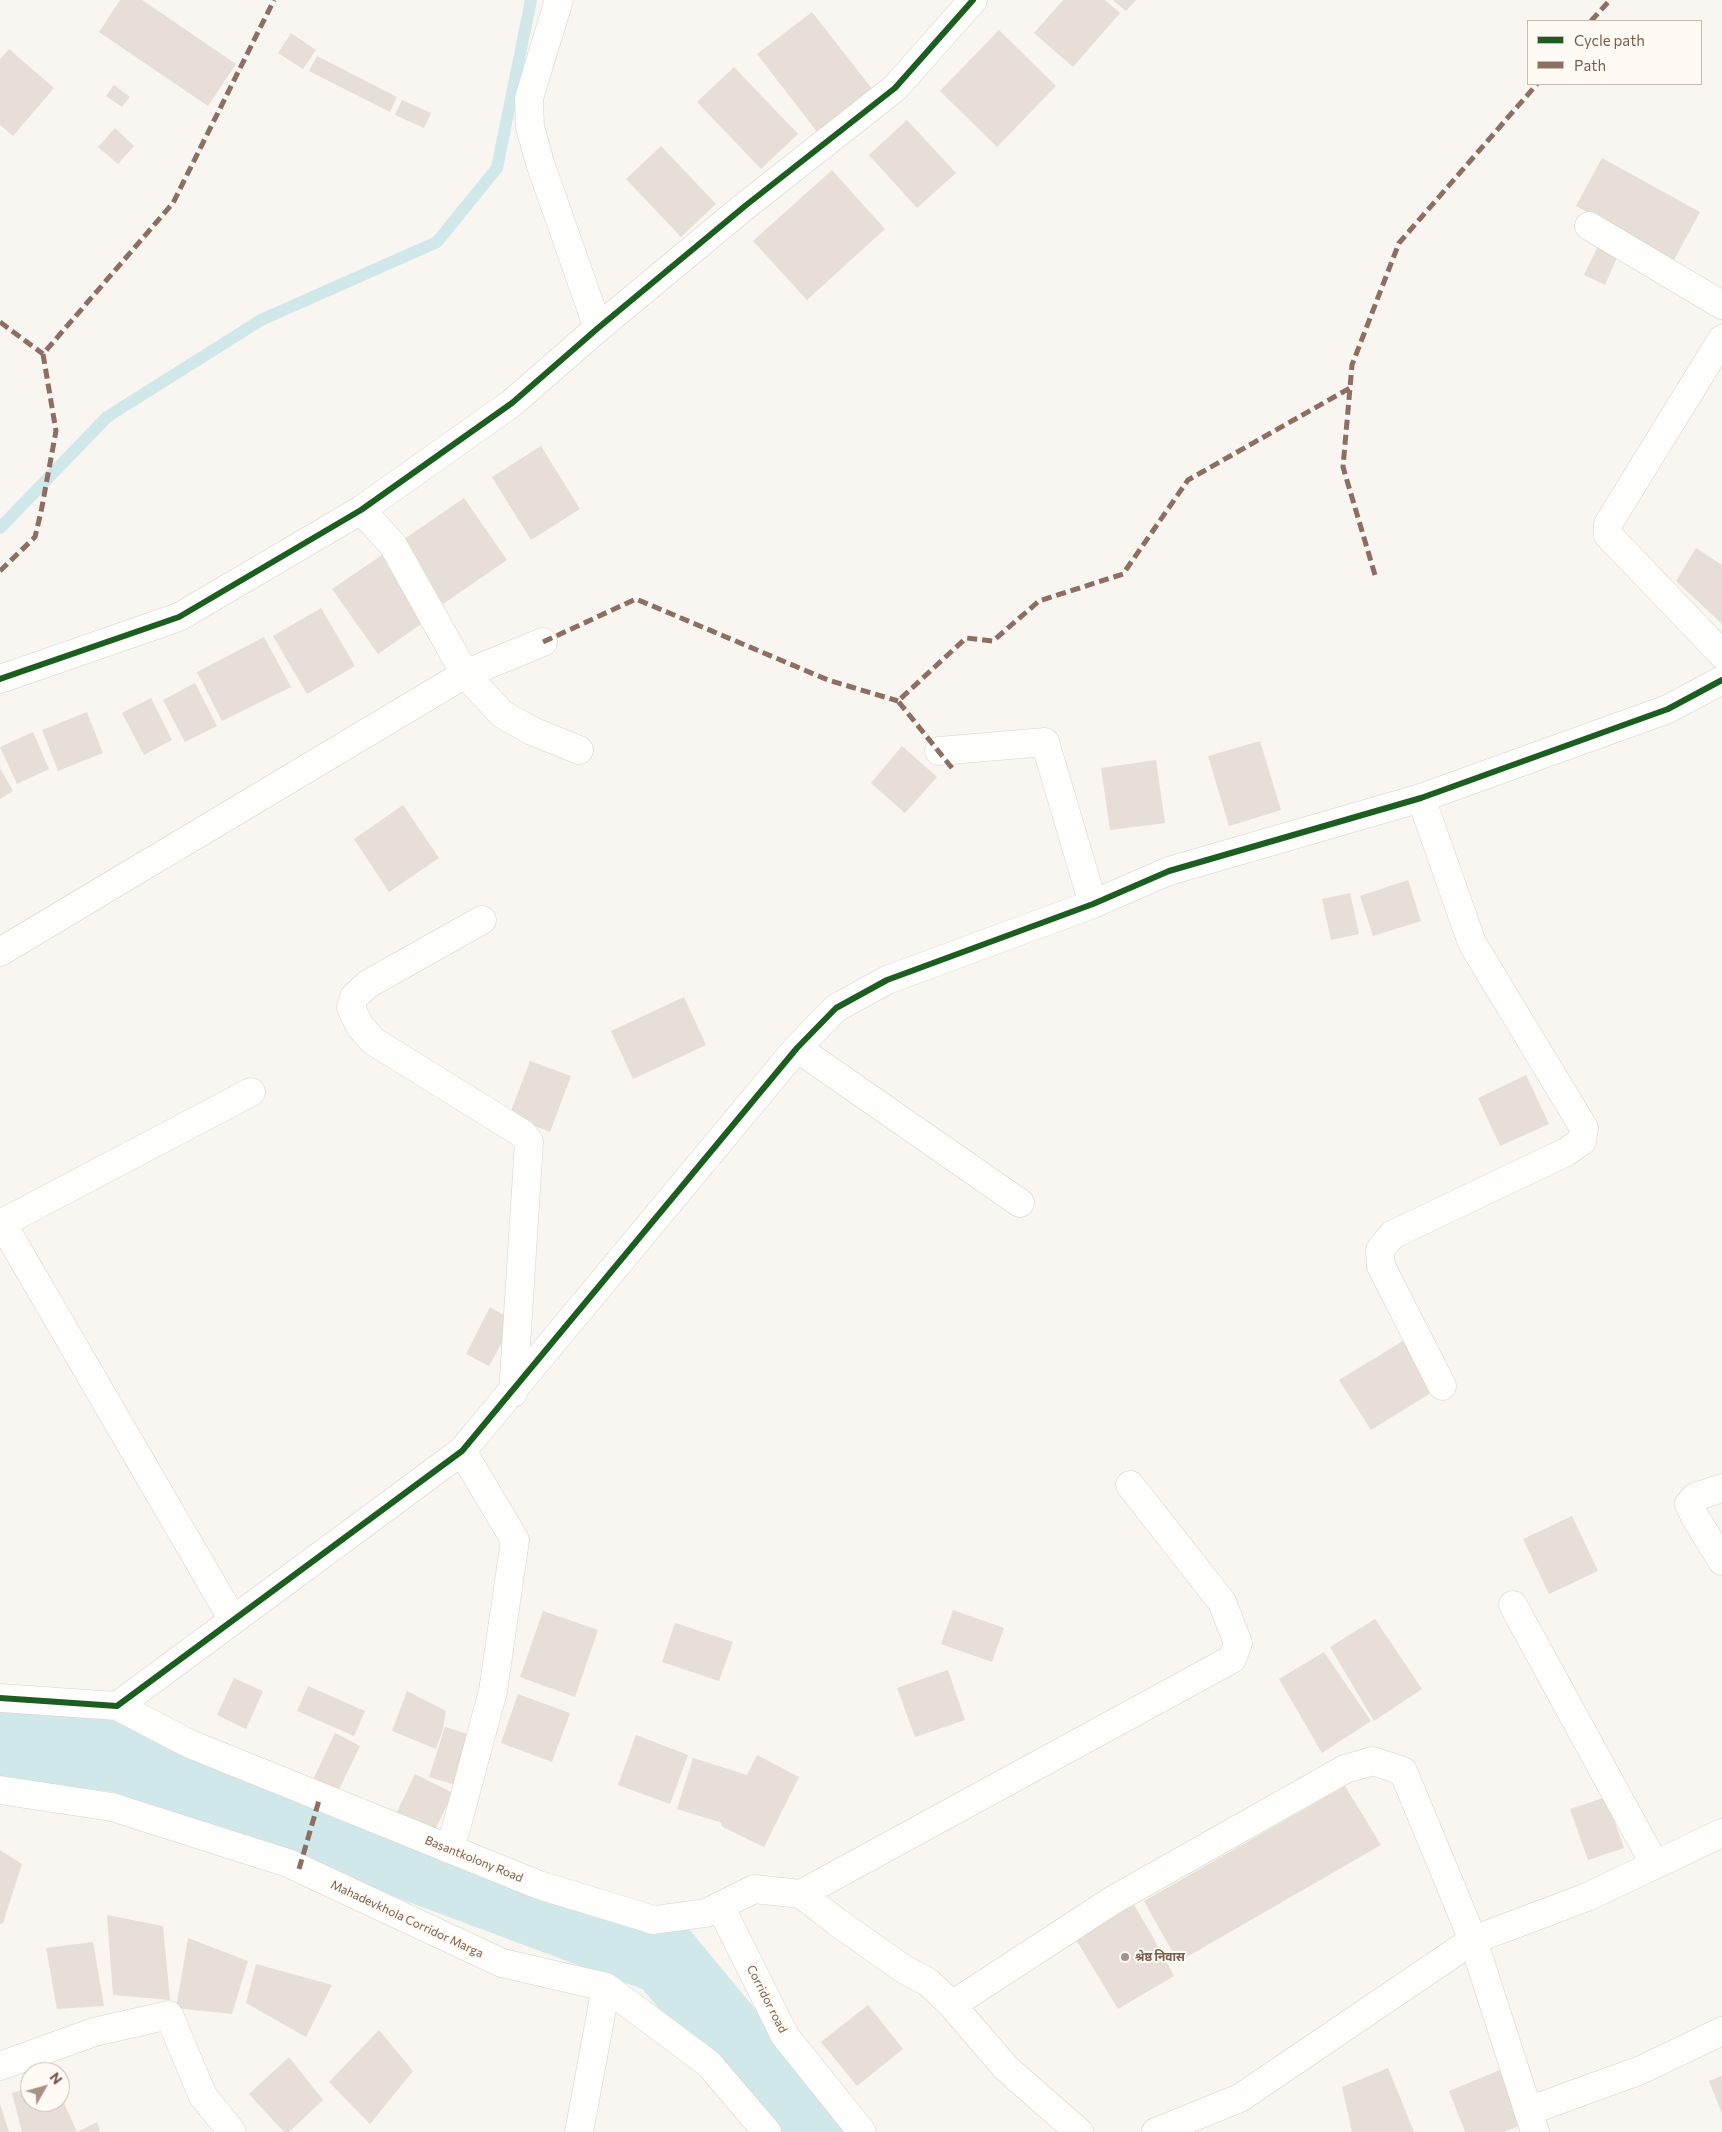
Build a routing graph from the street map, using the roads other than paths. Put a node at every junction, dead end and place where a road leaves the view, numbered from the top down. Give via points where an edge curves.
1 (559, 0) edge
2 (973, 0) edge
3 (1589, 226) dead end
4 (1722, 305) edge
5 (598, 328) junction
6 (1722, 339) edge
7 (361, 510) junction
8 (543, 642) dead end
9 (1722, 654) edge
10 (465, 674) junction
11 (0, 679) edge
12 (1722, 680) edge
13 (579, 750) dead end
14 (939, 751) dead end
15 (1421, 798) junction
16 (1093, 904) junction
17 (482, 920) dead end
18 (0, 952) edge
19 (797, 1048) junction
20 (251, 1092) dead end
21 (1020, 1203) dead end
22 (1442, 1386) dead end
23 (513, 1392) junction
24 (462, 1451) junction
25 (1130, 1485) dead end
26 (1722, 1488) edge
27 (1722, 1561) edge
28 (1513, 1605) dead end
29 (233, 1620) junction
30 (0, 1698) edge
31 (117, 1706) junction
32 (0, 1790) edge
33 (1722, 1833) edge
34 (449, 1849) junction
35 (1655, 1865) junction
36 (801, 1894) junction
37 (720, 1906) junction
38 (1474, 1940) junction
39 (606, 1987) junction
40 (952, 2005) junction
41 (1722, 2031) edge
42 (0, 2066) edge
43 (1532, 2121) edge
44 (232, 2132) edge
45 (579, 2132) edge
46 (767, 2132) edge
47 (862, 2132) edge
48 (1078, 2132) edge
49 (1156, 2132) edge

1 - 5 street via 529,98 530,127
2 - 5 street via 895,88
3 - 4 street
5 - 7 street via 512,403
6 - 9 street via 1608,524 1608,535
7 - 10 street via 393,545
7 - 11 street via 179,616
8 - 10 street
10 - 13 street via 502,714 532,731
10 - 18 street
12 - 15 street via 1668,709
14 - 16 street via 1045,742
15 - 16 street via 1170,871
15 - 22 street via 1472,943 1584,1128 1582,1141 1566,1152 1392,1235 1380,1250 1381,1266
16 - 19 street via 887,980 836,1008
17 - 23 street via 368,984 354,997 351,1008 373,1041 523,1134 529,1142
19 - 21 street
19 - 23 street
20 - 29 street via 2,1223
23 - 24 street
24 - 29 street
24 - 34 street via 515,1540 493,1691
25 - 36 street via 1222,1602 1238,1643 1232,1659
26 - 27 street via 1695,1497 1689,1504
28 - 35 street
29 - 31 street
30 - 31 street
31 - 34 street, Basantkolony Road via 190,1744
32 - 39 street, Mahadevkhola Corridor Marga via 112,1807 288,1864 502,1963
33 - 35 street
34 - 37 street, Basantkolony Road via 540,1885 654,1920 706,1913
35 - 38 street via 1587,1896
36 - 37 street, Basantkolony Road via 754,1889
36 - 40 street via 906,1970 928,1982
37 - 47 street, Corridor road via 785,2036
38 - 40 street via 1403,1770 1373,1761 1345,1769 1112,1900
38 - 43 street
38 - 49 street via 1240,2098
39 - 45 street
39 - 46 street, Mahadevkhola Corridor Marga via 709,2064
40 - 48 street via 1006,2068
41 - 43 street
42 - 44 street via 94,2032 170,2015 203,2096

